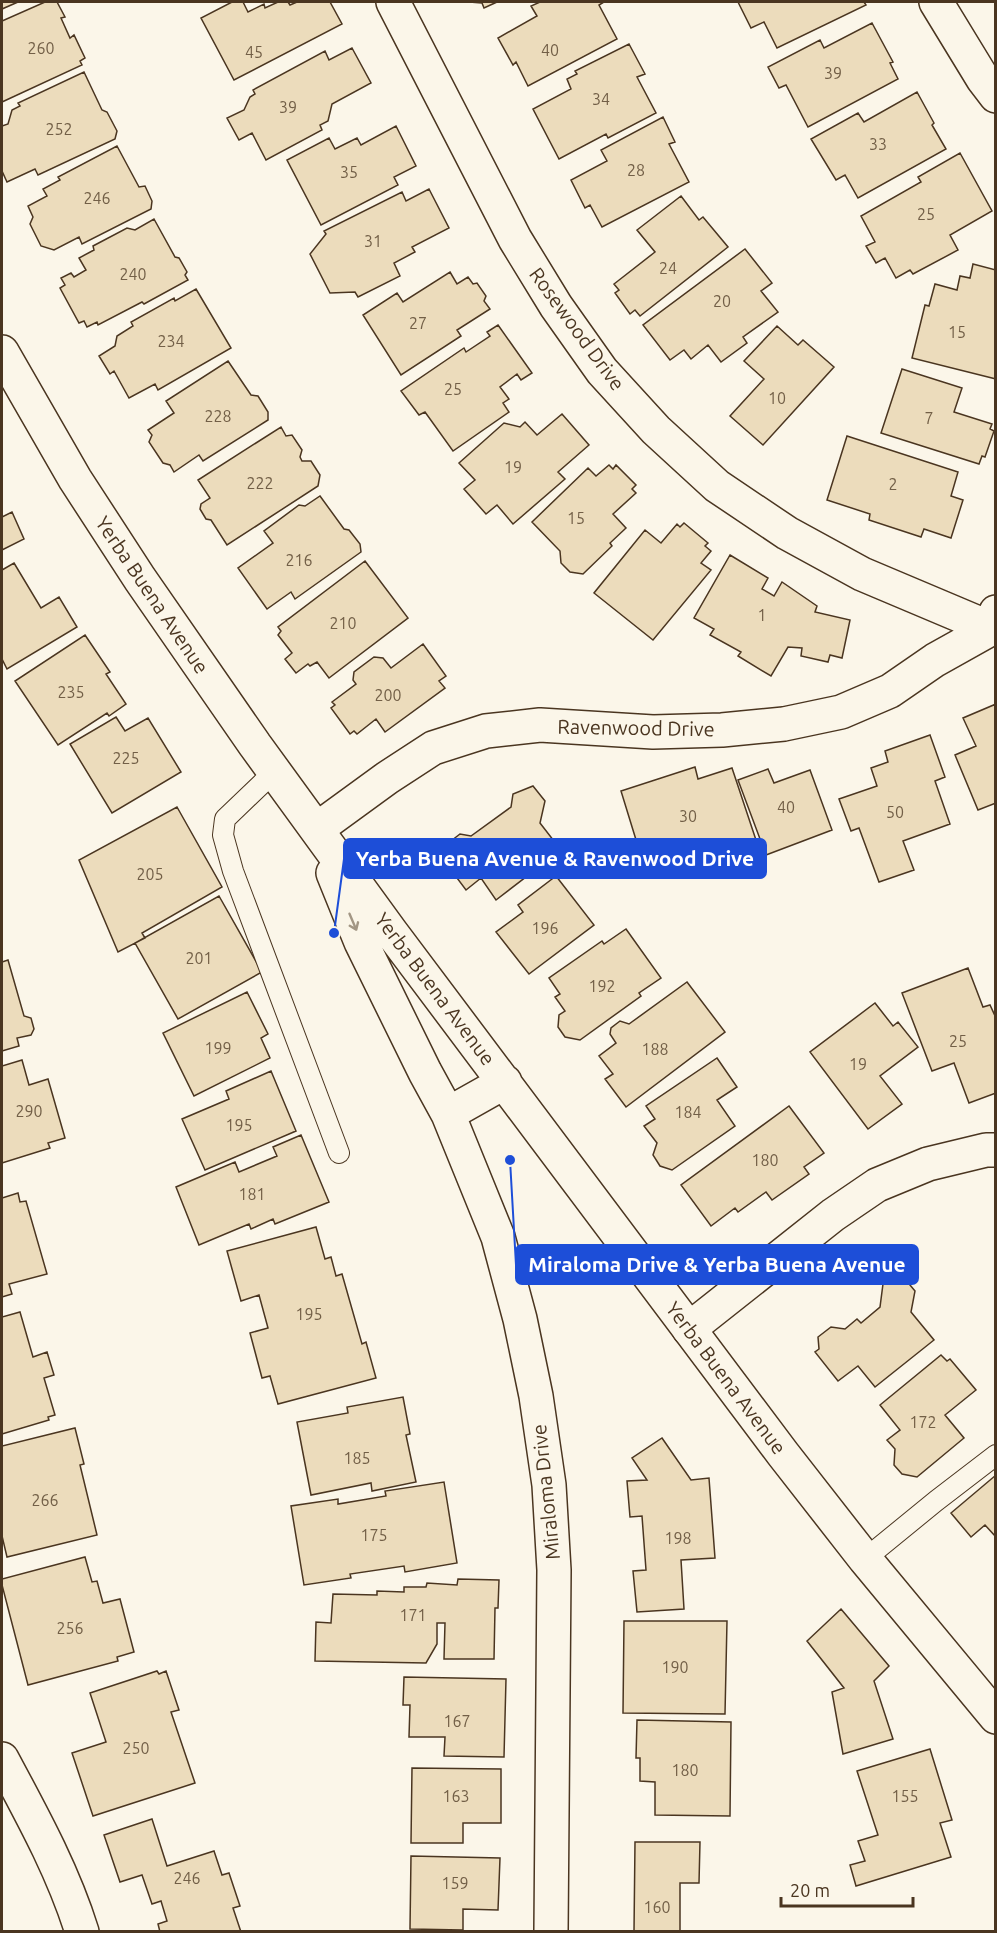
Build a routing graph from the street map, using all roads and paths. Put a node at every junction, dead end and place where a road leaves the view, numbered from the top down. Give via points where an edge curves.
1 (393, 2) edge
2 (936, 2) edge
3 (996, 96) edge
4 (2, 352) edge
5 (994, 622) edge
6 (274, 772) junction
7 (317, 829) junction
8 (425, 1072) joint
9 (505, 1082) junction
10 (448, 1114) junction
11 (996, 1150) edge
12 (339, 1153) dead end
13 (689, 1329) junction
14 (996, 1455) edge
15 (865, 1559) junction
16 (996, 1717) edge
17 (2, 1759) edge
18 (82, 1932) edge
19 (551, 1932) edge

1 - 5 street, Rosewood Drive via 515,239 556,306 602,371 656,430 717,486 787,533 862,574
2 - 3 street
4 - 6 street, Yerba Buena Avenue via 75,479
5 - 7 street, Ravenwood Drive via 890,692 840,712 784,724 723,730 665,732 540,725 486,731 433,748
6 - 7 street, Yerba Buena Avenue
6 - 12 lane via 225,819 223,835
7 -> 8 street, Yerba Buena Avenue via 361,942
7 - 9 street, Yerba Buena Avenue
8 - 10 street, Miraloma Drive
9 - 10 street
9 - 13 street, Yerba Buena Avenue
10 - 19 street, Miraloma Drive via 500,1247 536,1396 549,1485 554,1570
11 - 13 street via 928,1164 877,1185
13 - 15 street, Yerba Buena Avenue
14 - 15 lane
15 - 16 street, Yerba Buena Avenue
17 - 18 street via 40,1829

